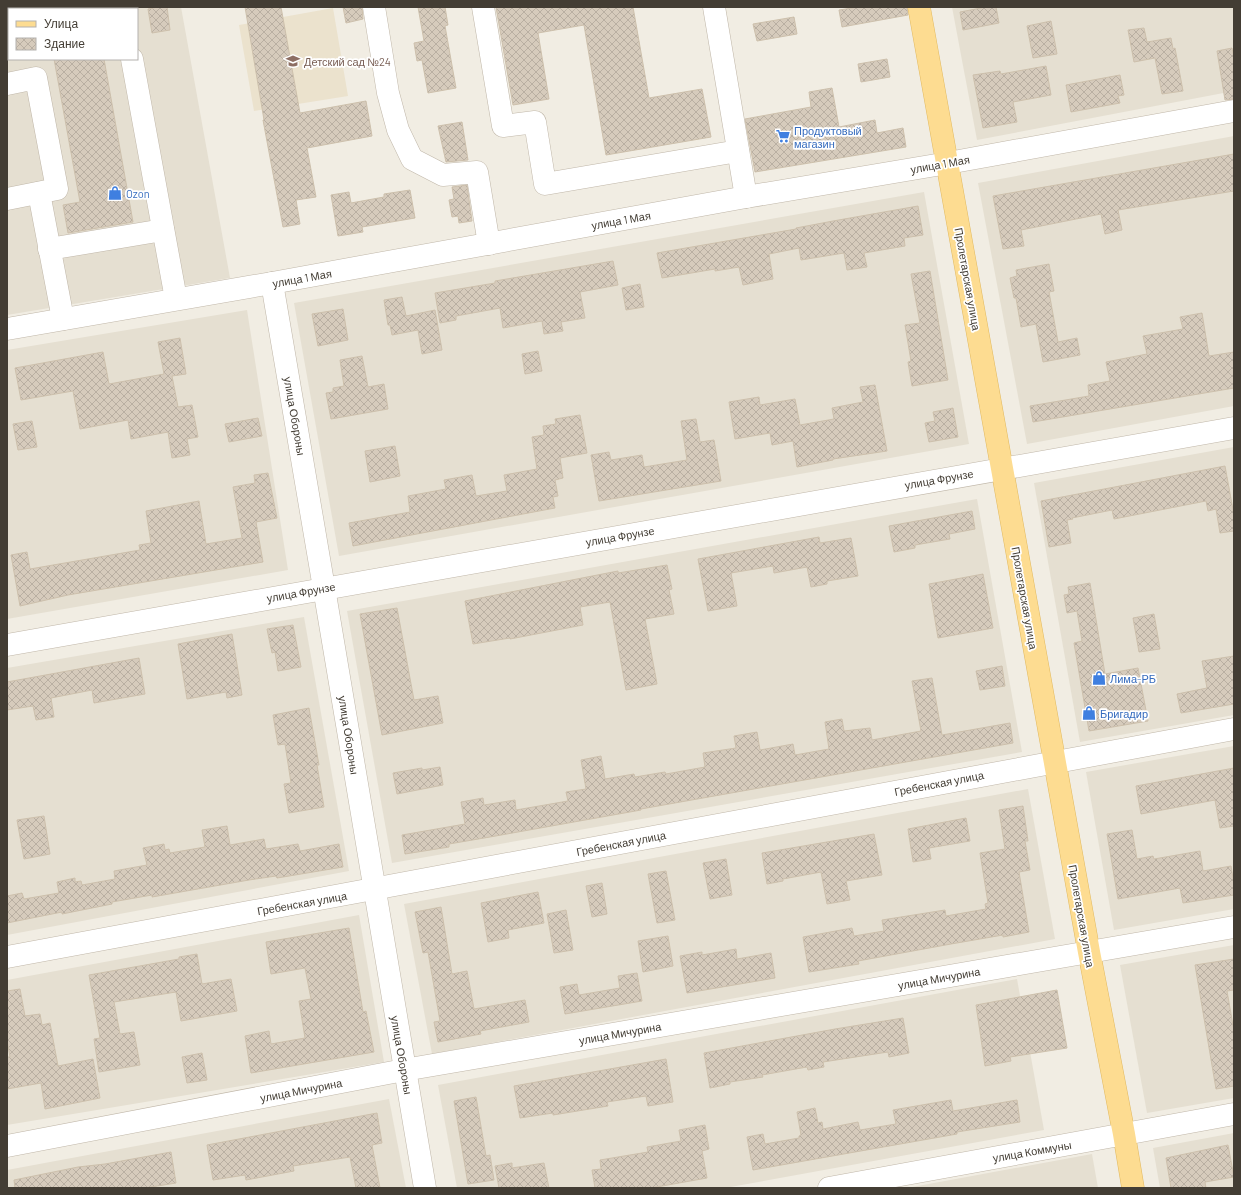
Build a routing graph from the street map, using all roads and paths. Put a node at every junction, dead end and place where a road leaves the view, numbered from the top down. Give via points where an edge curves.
1 (374, 7) edge
2 (483, 7) edge
3 (714, 7) edge
4 (919, 7) edge
5 (132, 60) edge
6 (7, 84) edge
7 (1234, 110) edge
8 (738, 151) junction
9 (948, 163) junction
10 (39, 193) junction
11 (746, 197) junction
12 (7, 199) edge
13 (163, 230) junction
14 (490, 244) junction
15 (49, 249) junction
16 (272, 283) junction
17 (176, 299) junction
18 (63, 319) junction
19 (7, 329) edge
20 (1234, 428) edge
21 (1002, 468) junction
22 (324, 588) junction
23 (7, 645) edge
24 (1234, 729) edge
25 (1054, 761) junction
26 (374, 889) junction
27 (1234, 927) edge
28 (1089, 952) junction
29 (7, 957) edge
30 (404, 1070) junction
31 (1234, 1114) edge
32 (1124, 1134) junction
33 (7, 1146) edge
34 (425, 1188) edge
35 (829, 1188) edge
36 (1132, 1188) edge

1 - 14 street via 388,93 398,130 412,159 442,175 477,172
2 - 8 street via 503,126 535,122 545,184
3 - 8 street
4 - 9 main road, Пролетарская улица
5 - 13 street
6 - 10 street via 36,78 57,189
7 - 9 street, улица 1 Мая
8 - 11 street
9 - 11 street, улица 1 Мая
9 - 21 main road, Пролетарская улица
10 - 12 street
10 - 15 street
11 - 14 street, улица 1 Мая
13 - 15 street
13 - 17 street
14 - 16 street, улица 1 Мая
15 - 18 street
16 - 17 street, улица 1 Мая
16 - 22 street, улица Обороны
17 - 18 street, улица 1 Мая
18 - 19 street, улица 1 Мая
20 - 21 street, улица Фрунзе
21 - 22 street, улица Фрунзе
21 - 25 main road, Пролетарская улица
22 - 23 street, улица Фрунзе
22 - 26 street, улица Обороны
24 - 25 street, Гребенская улица
25 - 26 street, Гребенская улица
25 - 28 main road, Пролетарская улица
26 - 29 street, Гребенская улица
26 - 30 street, улица Обороны
27 - 28 street, улица Мичурина
28 - 30 street, улица Мичурина
28 - 32 main road, Пролетарская улица
30 - 33 street, улица Мичурина
30 - 34 street, улица Обороны
31 - 32 street, улица Коммуны
32 - 35 street, улица Коммуны
32 - 36 main road, Пролетарская улица

